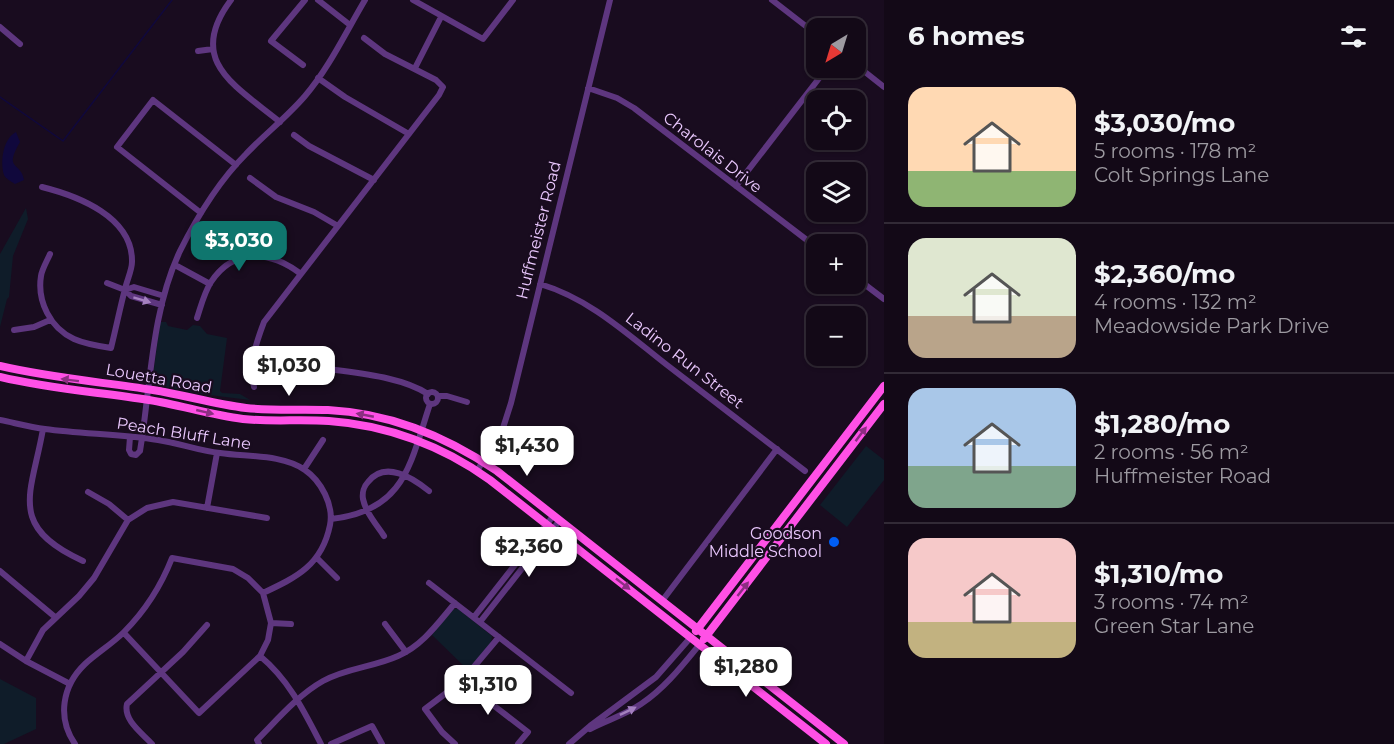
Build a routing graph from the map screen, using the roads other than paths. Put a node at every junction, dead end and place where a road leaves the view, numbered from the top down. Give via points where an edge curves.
1 (231, 0) edge
2 (305, 0) edge
3 (318, 0) edge
4 (365, 0) edge
5 (413, 0) edge
6 (513, 0) edge
7 (609, 0) edge
8 (772, 0) edge
9 (441, 17) junction
10 (350, 25) junction
11 (806, 26) edge
12 (0, 27) edge
13 (364, 38) dead end
14 (20, 44) dead end
15 (213, 49) junction
16 (198, 51) dead end
17 (303, 65) dead end
18 (415, 68) junction
19 (866, 73) edge
20 (318, 78) junction
21 (819, 78) edge
22 (884, 87) edge
23 (588, 88) junction
24 (280, 122) junction
25 (409, 134) junction
26 (294, 135) dead end
27 (236, 165) junction
28 (250, 178) dead end
29 (374, 180) junction
30 (736, 186) junction
31 (42, 187) dead end
32 (201, 213) junction
33 (338, 226) junction
34 (806, 240) edge
35 (231, 244) dead end
36 (50, 254) dead end
37 (237, 258) junction
38 (175, 265) junction
39 (301, 274) junction
40 (107, 283) dead end
41 (210, 284) junction
42 (540, 284) junction
43 (866, 286) edge
44 (125, 290) junction
45 (164, 296) junction
46 (884, 300) edge
47 (162, 306) junction
48 (258, 317) dead end
49 (197, 318) dead end
50 (50, 320) junction
51 (264, 322) junction
52 (14, 330) dead end
53 (0, 366) edge
54 (316, 367) dead end
55 (0, 377) edge
56 (884, 386) edge
57 (254, 387) dead end
58 (149, 389) junction
59 (428, 393) junction
60 (438, 396) junction
61 (147, 400) junction
62 (467, 402) dead end
63 (430, 404) junction
64 (884, 404) edge
65 (239, 407) junction
66 (330, 410) junction
67 (237, 418) junction
68 (0, 420) edge
69 (329, 421) junction
70 (43, 429) junction
71 (421, 430) junction
72 (130, 437) junction
73 (142, 438) junction
74 (323, 440) dead end
75 (418, 440) junction
76 (777, 449) junction
77 (217, 453) junction
78 (483, 462) junction
79 (304, 469) junction
80 (477, 471) junction
81 (805, 471) dead end
82 (405, 476) junction
83 (88, 492) dead end
84 (429, 492) dead end
85 (795, 501) junction
86 (207, 508) junction
87 (805, 508) junction
88 (367, 512) junction
89 (267, 518) dead end
90 (557, 518) junction
91 (331, 519) junction
92 (128, 520) junction
93 (550, 526) junction
94 (384, 536) dead end
95 (317, 558) junction
96 (83, 561) dead end
97 (747, 564) junction
98 (0, 571) edge
99 (757, 571) junction
100 (337, 578) dead end
101 (429, 583) dead end
102 (263, 592) junction
103 (662, 601) junction
104 (455, 603) junction
105 (55, 617) junction
106 (477, 620) junction
107 (271, 623) junction
108 (291, 624) dead end
109 (385, 624) dead end
110 (207, 625) dead end
111 (698, 628) junction
112 (124, 633) junction
113 (707, 636) junction
114 (500, 637) junction
115 (691, 637) junction
116 (0, 644) edge
117 (700, 644) junction
118 (406, 652) junction
119 (260, 656) junction
120 (26, 661) junction
121 (161, 673) junction
122 (462, 681) junction
123 (70, 684) junction
124 (647, 685) junction
125 (571, 693) dead end
126 (654, 694) junction
127 (298, 700) junction
128 (577, 737) junction
129 (258, 742) edge
130 (839, 742) edge
131 (75, 744) edge
132 (152, 744) edge
133 (321, 744) edge
134 (331, 744) edge
135 (382, 744) edge
136 (455, 744) edge
137 (518, 744) edge
138 (569, 744) edge
139 (826, 744) edge

1 - 15 street via 219,15
2 - 17 street via 271,41
3 - 10 street
4 - 10 street
5 - 9 street
6 - 9 street via 483,39
7 - 23 street, Huffmeister Road
8 - 11 street
9 - 18 street
10 - 20 street
12 - 14 street
13 - 18 street
15 - 16 street
15 - 24 street via 223,74
18 - 25 street via 442,87
19 - 22 street
20 - 24 street
20 - 25 street
21 - 30 street
23 - 30 street, Charolais Drive via 634,108
23 - 42 street, Huffmeister Road
24 - 27 street
25 - 29 street
26 - 29 street
27 - 32 street
27 - 32 street via 153,99 117,147
28 - 33 street via 276,197
29 - 33 street
30 - 34 street, Charolais Drive
31 - 44 street via 84,201 123,231 132,262
32 - 38 street
33 - 39 street
35 - 37 street
36 - 50 street via 41,273 40,287
37 - 39 street via 275,258
37 - 41 street via 220,270
38 - 41 street
38 - 45 street
39 - 51 street
40 - 44 street
41 - 49 street
42 - 76 street, Ladino Run Street via 579,300 613,321
42 - 78 street, Huffmeister Road via 506,419
43 - 46 street
44 - 45 street via 134,287
44 -> 47 street via 131,296
44 - 50 street via 111,348 73,339
45 - 47 street
47 - 58 street
48 - 51 street
50 - 52 street
51 - 57 street via 252,359
58 -> 53 main road, Louetta Road via 61,379
54 - 59 street via 388,379
55 - 61 main road, Louetta Road
56 - 85 main road
58 - 61 street
58 - 65 main road, Louetta Road
59 - 60 street
59 - 63 street via 426,399
60 - 62 street
60 - 63 street via 437,402
61 -> 67 main road, Louetta Road
61 - 73 street
63 - 71 street
87 -> 64 main road
65 - 66 main road, Louetta Road
65 - 67 main road
66 - 69 main road
71 -> 66 main road, Louetta Road via 378,417
67 - 69 main road, Louetta Road
68 - 70 street, Peach Bluff Lane
69 - 75 main road, Louetta Road
70 - 72 street, Peach Bluff Lane
70 - 96 street via 30,484 29,509 46,539
71 - 75 street
71 - 78 main road, Louetta Road
72 - 73 street, Peach Bluff Lane
72 - 73 street via 131,454 140,451
73 - 77 street, Peach Bluff Lane
74 - 79 street
75 - 80 main road, Louetta Road
75 - 82 street
76 - 81 street, Ladino Run Street
76 - 103 street
77 - 79 street, Peach Bluff Lane via 285,460
77 - 86 street
78 - 80 street, Huffmeister Road
78 - 90 main road
79 - 91 street via 319,483
80 - 93 main road
82 - 84 street
82 - 88 street via 389,496
82 - 88 street via 384,472 372,476 362,496
83 - 92 street
85 - 87 main road
85 - 97 main road
86 - 89 street
86 - 92 street via 173,502 147,508
87 - 99 main road
88 - 91 street
88 - 94 street
90 - 93 street
90 - 103 main road
91 - 95 street
92 - 105 street via 94,579
93 - 106 street
93 -> 115 main road
95 - 100 street
95 - 102 street via 289,580
97 - 99 main road
97 - 111 main road
98 - 105 street
113 -> 99 main road
101 - 104 street
102 - 107 street
102 - 112 street via 233,569 172,558 161,585
103 - 111 main road
104 - 106 street
104 - 118 street via 427,636
105 - 120 street
106 - 114 street
107 - 108 street
107 - 119 street
109 - 118 street
110 - 121 street
111 - 113 main road
111 - 115 main road
112 - 121 street
112 - 123 street via 83,665
113 - 117 main road
113 - 130 main road
114 - 122 street
114 - 125 street
115 - 117 main road
115 - 124 street
116 - 120 street
117 - 126 street
117 - 139 main road
118 - 127 street via 322,681
119 - 121 street via 199,713
119 - 127 street
120 - 123 street
121 - 132 street via 127,704 125,712
122 - 136 street via 425,708
122 - 137 street via 528,732
123 - 131 street via 64,720
124 - 126 street
124 - 128 street
128 -> 126 street via 632,710
127 - 129 street
127 - 133 street
128 - 138 street
134 - 135 street via 372,726

